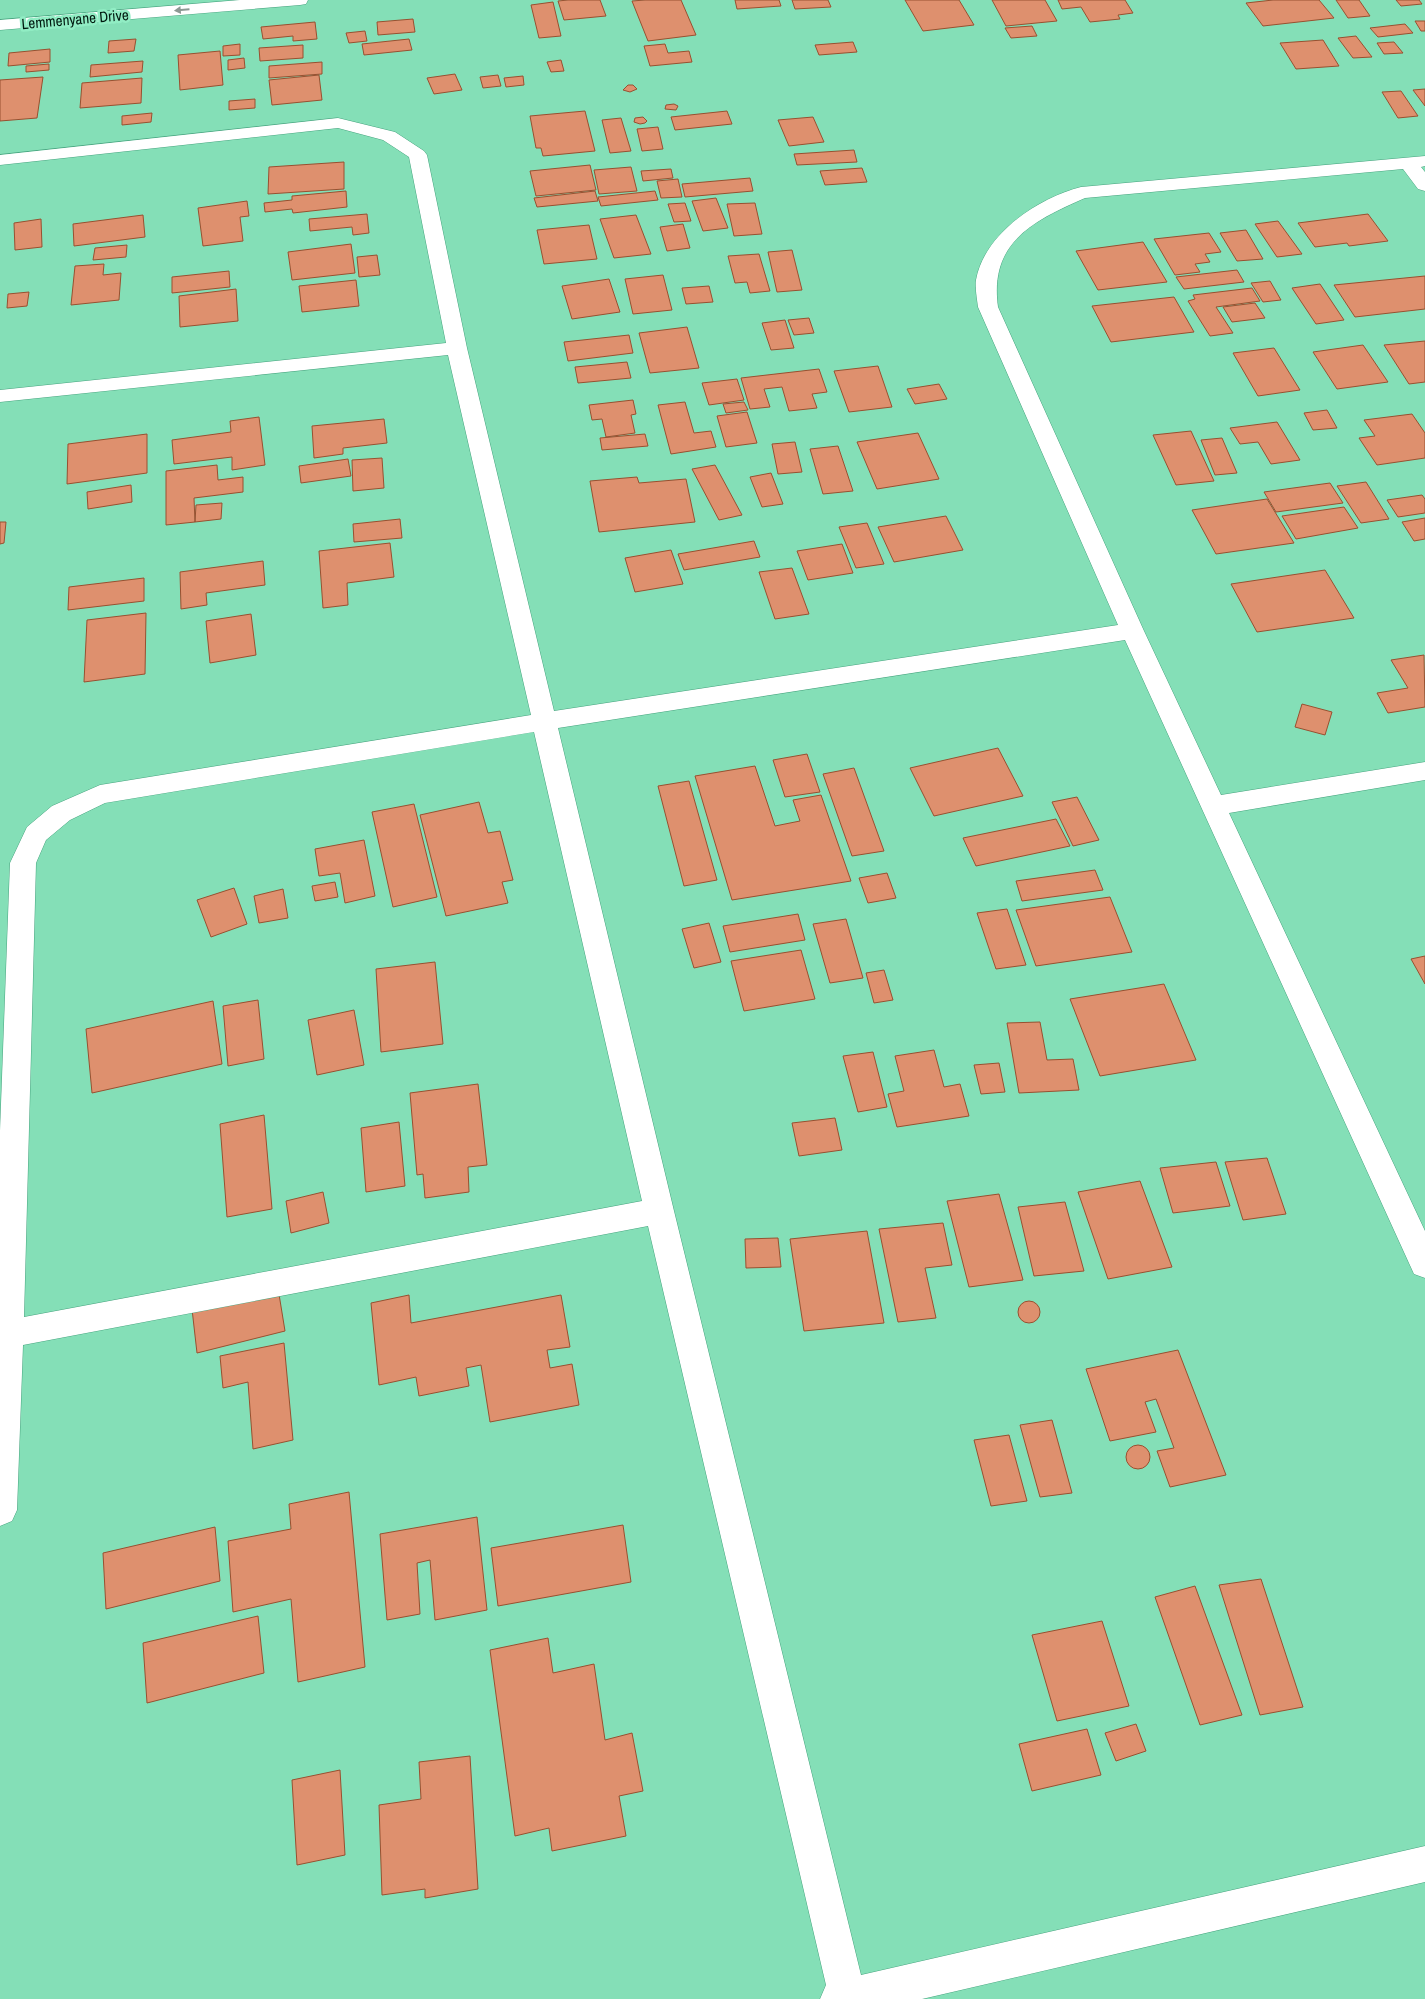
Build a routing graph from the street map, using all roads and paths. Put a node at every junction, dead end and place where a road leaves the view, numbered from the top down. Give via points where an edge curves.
1 (300, 0) edge
2 (0, 25) edge
3 (0, 160) edge
4 (1417, 162) edge
5 (1425, 185) edge
6 (457, 348) junction
7 (0, 396) edge
8 (1132, 631) junction
9 (546, 721) junction
10 (1425, 771) edge
11 (1212, 806) junction
12 (659, 1211) junction
13 (1425, 1264) edge
14 (8, 1334) junction
15 (0, 1510) edge
16 (1425, 1864) edge
17 (845, 1998) edge

1 -> 2 street, Lemmenyane Drive
3 - 6 street via 338,123 389,136 418,155
4 - 5 street
4 - 8 street via 1081,193 1023,222 992,256 985,282 988,308
6 - 7 street
6 - 9 street
8 - 9 street
8 - 11 street
9 - 12 street
9 - 14 street via 100,794 61,812 36,834 23,863
10 - 11 street
11 - 13 street
12 - 14 street
12 - 17 street
14 - 15 street
16 - 17 street

